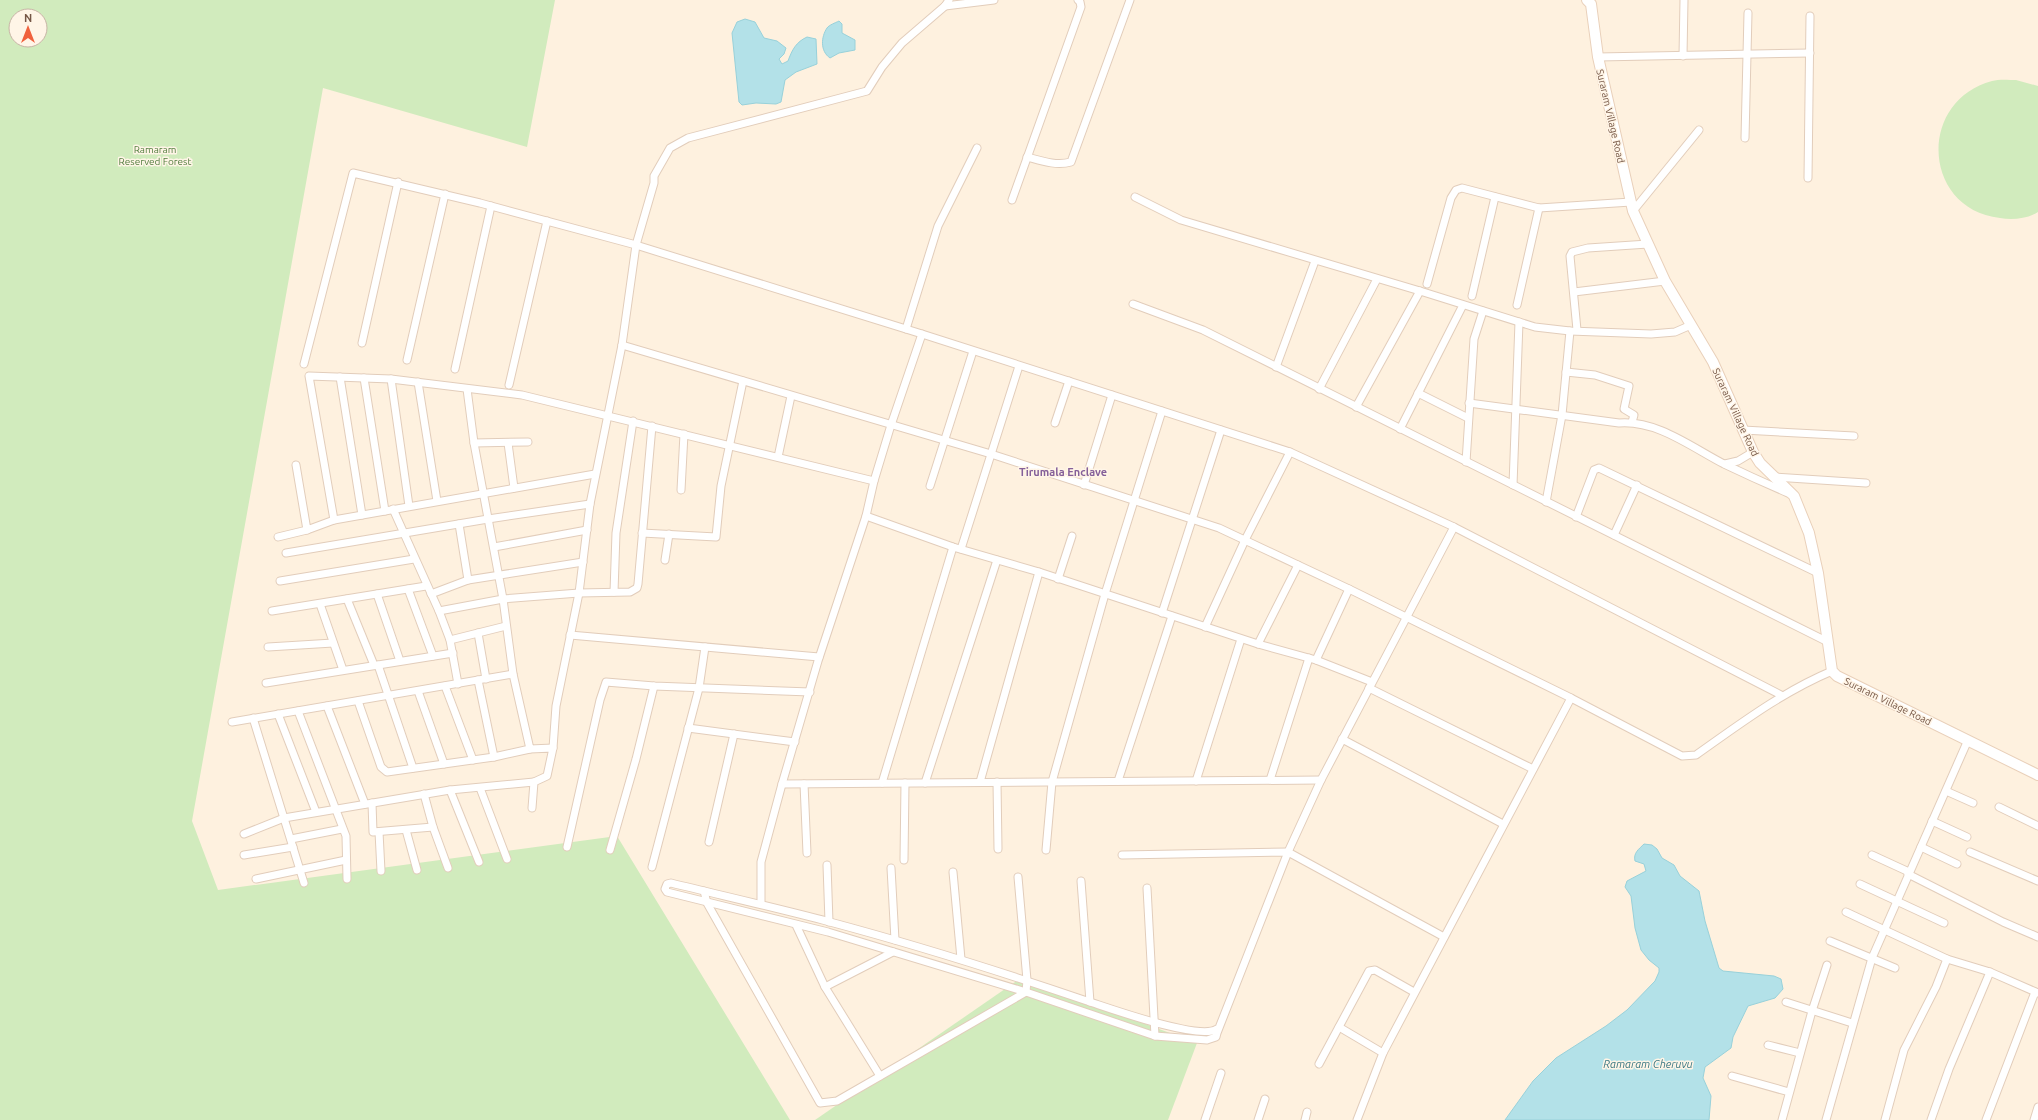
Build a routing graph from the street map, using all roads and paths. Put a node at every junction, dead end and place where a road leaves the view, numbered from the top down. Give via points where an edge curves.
1 (994, 0) edge
2 (1130, 0) edge
3 (1684, 0) edge
4 (1081, 1) edge
5 (1590, 1) edge
6 (947, 3) edge
7 (1748, 13) dead end
8 (1810, 16) dead end
9 (1810, 53) junction
10 (1747, 55) junction
11 (1683, 56) junction
12 (1598, 57) junction
13 (1699, 130) dead end
14 (1745, 138) dead end
15 (977, 148) dead end
16 (1027, 157) junction
17 (1808, 178) dead end
18 (398, 182) junction
19 (445, 194) junction
20 (1495, 196) junction
21 (1136, 197) dead end
22 (1012, 200) dead end
23 (491, 206) junction
24 (1632, 206) junction
25 (1540, 208) junction
26 (547, 221) junction
27 (1648, 244) junction
28 (636, 245) junction
29 (1315, 260) junction
30 (1377, 279) junction
31 (1665, 281) junction
32 (1427, 284) dead end
33 (1420, 291) junction
34 (1574, 292) junction
35 (1472, 296) dead end
36 (1133, 304) dead end
37 (1464, 305) junction
38 (1517, 305) dead end
39 (1482, 311) junction
40 (1519, 322) junction
41 (1691, 325) junction
42 (906, 329) junction
43 (1574, 331) junction
44 (922, 334) junction
45 (362, 343) dead end
46 (622, 345) junction
47 (973, 351) junction
48 (406, 360) dead end
49 (304, 364) dead end
50 (1020, 366) junction
51 (1276, 367) junction
52 (455, 369) dead end
53 (1566, 372) junction
54 (340, 377) junction
55 (364, 378) junction
56 (391, 379) junction
57 (743, 381) junction
58 (418, 382) junction
59 (1069, 382) junction
60 (509, 385) dead end
61 (467, 389) junction
62 (1319, 389) junction
63 (1418, 393) junction
64 (1112, 395) junction
65 (791, 396) junction
66 (1470, 403) junction
67 (1356, 407) junction
68 (1516, 409) junction
69 (1162, 411) junction
70 (1562, 415) junction
71 (607, 416) junction
72 (1468, 418) junction
73 (633, 421) junction
74 (1632, 422) junction
75 (1055, 423) dead end
76 (891, 425) junction
77 (652, 426) junction
78 (1400, 429) junction
79 (1222, 430) junction
80 (1743, 430) junction
81 (684, 434) junction
82 (1854, 436) dead end
83 (945, 441) junction
84 (528, 442) dead end
85 (474, 443) junction
86 (508, 443) junction
87 (729, 445) junction
88 (1290, 452) junction
89 (1753, 452) junction
90 (991, 454) junction
91 (778, 457) junction
92 (1466, 462) junction
93 (1725, 464) junction
94 (296, 465) dead end
95 (596, 474) junction
96 (1774, 477) junction
97 (874, 481) junction
98 (1866, 483) dead end
99 (1084, 485) junction
100 (1513, 485) junction
101 (1637, 485) junction
102 (930, 486) dead end
103 (514, 488) junction
104 (681, 490) dead end
105 (484, 493) junction
106 (1794, 496) junction
107 (437, 501) junction
108 (1135, 501) junction
109 (1546, 502) junction
110 (590, 504) junction
111 (410, 506) junction
112 (393, 510) junction
113 (385, 511) junction
114 (362, 515) junction
115 (866, 516) junction
116 (1576, 517) junction
117 (488, 519) junction
118 (1192, 519) junction
119 (334, 520) junction
120 (459, 524) junction
121 (1454, 527) junction
122 (307, 530) junction
123 (587, 530) junction
124 (642, 533) junction
125 (402, 534) junction
126 (669, 534) junction
127 (1614, 535) junction
128 (1072, 536) dead end
129 (278, 537) dead end
130 (1245, 540) junction
131 (494, 547) junction
132 (954, 547) junction
133 (961, 549) junction
134 (286, 554) dead end
135 (414, 559) junction
136 (666, 560) dead end
137 (997, 560) junction
138 (583, 562) junction
139 (1298, 565) junction
140 (1039, 572) junction
141 (1818, 573) junction
142 (499, 576) junction
143 (1058, 578) junction
144 (468, 580) junction
145 (280, 581) dead end
146 (426, 586) junction
147 (408, 589) junction
148 (1349, 589) junction
149 (614, 592) junction
150 (579, 593) junction
151 (377, 594) junction
152 (431, 594) junction
153 (1105, 594) junction
154 (347, 599) junction
155 (503, 599) junction
156 (320, 604) junction
157 (272, 610) dead end
158 (439, 611) junction
159 (1162, 613) junction
160 (1172, 616) junction
161 (1406, 618) junction
162 (506, 626) junction
163 (1205, 627) junction
164 (478, 633) junction
165 (570, 635) junction
166 (1241, 639) junction
167 (450, 640) junction
168 (1826, 641) junction
169 (333, 643) junction
170 (1258, 644) junction
171 (268, 647) dead end
172 (705, 647) junction
173 (453, 653) junction
174 (434, 656) junction
175 (819, 657) junction
176 (1312, 659) junction
177 (400, 661) junction
178 (376, 665) junction
179 (343, 670) junction
180 (1832, 671) junction
181 (513, 674) junction
182 (486, 679) junction
183 (478, 680) junction
184 (266, 683) dead end
185 (458, 684) junction
186 (1371, 685) junction
187 (445, 686) junction
188 (654, 686) junction
189 (699, 688) junction
190 (418, 691) junction
191 (810, 692) junction
192 (1782, 695) junction
193 (388, 696) junction
194 (1571, 698) junction
195 (358, 701) junction
196 (327, 706) junction
197 (298, 711) junction
198 (278, 714) junction
199 (253, 718) junction
200 (232, 722) dead end
201 (688, 728) junction
202 (734, 734) junction
203 (1342, 739) junction
204 (1968, 740) junction
205 (795, 742) junction
206 (553, 748) junction
207 (530, 749) junction
208 (494, 757) junction
209 (473, 760) junction
210 (444, 764) junction
211 (413, 768) junction
212 (1533, 768) junction
213 (2038, 775) edge
214 (1270, 780) junction
215 (1321, 780) junction
216 (1118, 781) junction
217 (1196, 781) junction
218 (534, 782) junction
219 (980, 782) junction
220 (997, 782) junction
221 (1052, 782) junction
222 (882, 783) junction
223 (905, 783) junction
224 (925, 783) junction
225 (782, 784) junction
226 (804, 784) junction
227 (480, 788) junction
228 (450, 790) junction
229 (1946, 791) junction
230 (424, 794) junction
231 (1974, 803) dead end
232 (368, 804) junction
233 (532, 808) dead end
234 (1999, 808) dead end
235 (334, 809) junction
236 (316, 812) junction
237 (284, 818) junction
238 (1932, 821) junction
239 (1503, 824) junction
240 (2038, 826) edge
241 (433, 827) junction
242 (342, 829) junction
243 (406, 830) junction
244 (379, 832) junction
245 (244, 834) dead end
246 (1967, 837) dead end
247 (290, 839) junction
248 (709, 842) dead end
249 (293, 847) junction
250 (567, 847) dead end
251 (1920, 847) junction
252 (998, 849) dead end
253 (610, 850) dead end
254 (1046, 850) dead end
255 (1288, 852) junction
256 (1970, 852) dead end
257 (807, 853) dead end
258 (244, 855) dead end
259 (1122, 855) dead end
260 (1872, 855) dead end
261 (507, 859) dead end
262 (346, 860) junction
263 (904, 860) dead end
264 (479, 862) dead end
265 (1957, 864) dead end
266 (828, 865) dead end
267 (652, 867) dead end
268 (448, 868) dead end
269 (891, 868) dead end
270 (300, 870) junction
271 (417, 870) dead end
272 (381, 871) dead end
273 (953, 872) dead end
274 (1909, 873) junction
275 (1018, 877) dead end
276 (256, 879) dead end
277 (347, 879) dead end
278 (1081, 881) dead end
279 (2038, 881) edge
280 (304, 882) dead end
281 (1860, 884) dead end
282 (1147, 888) dead end
283 (704, 891) junction
284 (1897, 902) junction
285 (707, 903) junction
286 (761, 904) junction
287 (1846, 912) dead end
288 (829, 922) junction
289 (1944, 923) dead end
290 (796, 925) junction
291 (1885, 930) junction
292 (1444, 937) junction
293 (2038, 937) edge
294 (895, 940) junction
295 (1830, 942) dead end
296 (893, 952) junction
297 (1872, 958) junction
298 (961, 959) junction
299 (1947, 959) junction
300 (1827, 965) dead end
301 (1895, 968) dead end
302 (1990, 972) junction
303 (1027, 980) junction
304 (825, 987) junction
305 (1026, 992) junction
306 (1414, 992) junction
307 (2036, 992) edge
308 (1090, 1002) junction
309 (1786, 1002) dead end
310 (1812, 1010) junction
311 (1852, 1023) junction
312 (1154, 1024) junction
313 (1339, 1027) junction
314 (1217, 1029) junction
315 (1156, 1036) junction
316 (1768, 1045) dead end
317 (1383, 1053) junction
318 (1800, 1053) junction
319 (1319, 1064) dead end
320 (1221, 1073) dead end
321 (880, 1076) junction
322 (1732, 1076) dead end
323 (1789, 1092) junction
324 (1265, 1099) dead end
325 (2038, 1107) edge
326 (1308, 1112) dead end
327 (1205, 1120) edge
328 (1258, 1120) edge
329 (1305, 1120) edge
330 (1357, 1120) edge
331 (1782, 1120) edge
332 (1826, 1120) edge
333 (1885, 1120) edge
334 (1931, 1120) edge
335 (1986, 1120) edge
336 (2034, 1120) edge

1 - 6 street
2 - 16 street via 1071,162 1052,163
3 - 11 street
4 - 16 street
5 - 12 main road, Suraram Village Road
6 - 28 street via 902,43 882,67 867,91 688,138 670,148 654,176
7 - 10 street
8 - 9 street
9 - 10 street
9 - 17 street
10 - 11 street
10 - 14 street
11 - 12 street
12 - 24 main road, Suraram Village Road
13 - 24 street
15 - 42 street via 938,226
16 - 22 street
18 - 19 street
18 - 45 street
18 - 49 street via 353,173
19 - 23 street
19 - 48 street
20 - 25 street
20 - 32 street via 1462,188 1456,190 1451,198
20 - 35 street
21 - 29 street via 1181,220
23 - 26 street
23 - 52 street
24 - 25 street
24 - 27 main road, Suraram Village Road
25 - 38 street
26 - 28 street
26 - 60 street
27 - 31 main road, Suraram Village Road
27 - 34 street via 1588,248 1572,252 1570,256
28 - 42 street
28 - 46 street
29 - 30 street
29 - 51 street
30 - 33 street
30 - 62 street
31 - 34 street
31 - 41 main road, Suraram Village Road
33 - 37 street
33 - 67 street
34 - 43 street
36 - 51 street via 1203,330
37 - 39 street
37 - 63 street
39 - 40 street
39 - 66 street via 1474,340
40 - 43 street via 1535,327
40 - 68 street
41 - 43 street via 1675,332 1651,334
41 - 80 main road, Suraram Village Road via 1713,362
42 - 44 street
43 - 53 street
44 - 47 street
44 - 76 street
46 - 57 street
46 - 71 street
47 - 50 street
47 - 83 street
50 - 59 street
50 - 90 street
51 - 62 street
53 - 70 street
53 - 74 street via 1595,375 1629,386 1624,409 1634,415
54 - 55 street
54 - 114 street
54 - 119 street via 309,376
55 - 56 street
55 - 113 street
56 - 58 street
56 - 111 street
57 - 65 street
57 - 87 street
58 - 61 street
58 - 107 street
59 - 64 street
59 - 75 street
61 - 71 street via 522,396
61 - 85 street
62 - 67 street
63 - 72 street
63 - 78 street
64 - 69 street
64 - 99 street
65 - 76 street
65 - 91 street
66 - 68 street
66 - 72 street
67 - 78 street
68 - 70 street
68 - 100 street
69 - 79 street
69 - 108 street
70 - 74 street via 1619,423
70 - 109 street
71 - 73 street
71 - 95 street
72 - 92 street
73 - 77 street
73 - 149 street via 616,533
74 - 93 street via 1656,428
76 - 83 street
76 - 97 street
77 - 81 street
77 - 124 street
78 - 92 street
79 - 88 street
79 - 118 street
80 - 82 street
80 - 89 main road, Suraram Village Road
81 - 87 street
81 - 104 street
83 - 90 street
83 - 102 street
84 - 86 street
85 - 86 street
85 - 105 street
86 - 103 street
87 - 91 street
87 - 126 street via 720,486 716,537
88 - 121 street
88 - 130 street
89 - 93 street via 1738,461
89 - 96 main road, Suraram Village Road
90 - 99 street
90 - 133 street
91 - 97 street
92 - 100 street
93 - 106 street
94 - 122 street
95 - 103 street
95 - 110 street
96 - 98 street
96 - 106 main road, Suraram Village Road
97 - 115 street
99 - 108 street
100 - 109 street
101 - 116 street via 1596,468
101 - 127 street
101 - 141 street
103 - 105 street
105 - 107 street
105 - 117 street
106 - 141 main road, Suraram Village Road via 1809,533
107 - 111 street
108 - 118 street
108 - 153 street
109 - 116 street
110 - 117 street
110 - 123 street
111 - 112 street
112 - 113 street
112 - 125 street
113 - 114 street
114 - 119 street
115 - 132 street
115 - 175 street
116 - 127 street
117 - 120 street
117 - 131 street
118 - 130 street
118 - 159 street
119 - 122 street
120 - 125 street
120 - 144 street
121 - 161 street
121 - 192 street
122 - 129 street
123 - 131 street
123 - 138 street
124 - 126 street
124 - 149 street via 637,588 630,592
125 - 134 street
125 - 135 street
126 - 136 street
127 - 168 street
128 - 143 street
130 - 139 street
130 - 163 street
131 - 142 street
132 - 133 street
132 - 222 street
133 - 137 street
135 - 145 street
135 - 146 street
137 - 140 street
137 - 224 street
138 - 142 street
138 - 150 street
139 - 148 street
139 - 170 street
140 - 143 street
140 - 219 street
141 - 168 main road, Suraram Village Road
142 - 144 street
142 - 155 street
143 - 153 street
144 - 152 street
146 - 147 street
146 - 152 street
147 - 151 street
147 - 174 street
148 - 161 street
148 - 176 street
149 - 150 street
150 - 155 street
150 - 165 street
151 - 154 street
151 - 177 street
152 - 158 street
153 - 159 street
153 - 221 street
154 - 156 street
154 - 178 street
155 - 158 street
155 - 162 street
156 - 157 street
156 - 169 street
158 - 167 street
159 - 160 street
160 - 163 street
160 - 216 street
161 - 186 street
161 - 194 street
162 - 164 street
162 - 181 street
163 - 166 street
164 - 167 street
164 - 182 street
165 - 172 street
165 - 206 street via 556,706
166 - 170 street
166 - 217 street
167 - 173 street
168 - 180 main road, Suraram Village Road
169 - 171 street
169 - 179 street
170 - 176 street
172 - 175 street
172 - 189 street
173 - 174 street
173 - 185 street
174 - 177 street
175 - 191 street
176 - 186 street
176 - 214 street
177 - 178 street
178 - 179 street
178 - 193 street
179 - 184 street
180 - 192 street
180 - 204 main road, Suraram Village Road via 1837,676
181 - 182 street
181 - 207 street
182 - 183 street
183 - 185 street
183 - 208 street
185 - 187 street
186 - 203 street
186 - 212 street
187 - 190 street
187 - 209 street
188 - 189 street
188 - 250 street via 606,682
188 - 253 street
189 - 191 street
189 - 201 street
190 - 193 street
190 - 210 street
191 - 205 street
192 - 194 street via 1690,757 1682,756
193 - 195 street
193 - 211 street
194 - 212 street
195 - 196 street
195 - 211 street via 381,767 387,772
196 - 197 street
196 - 232 street
197 - 198 street
197 - 235 street
198 - 199 street
198 - 236 street
199 - 200 street
199 - 237 street
201 - 202 street
201 - 267 street
202 - 205 street
202 - 248 street
203 - 215 street
203 - 239 street
204 - 213 main road, Suraram Village Road
204 - 229 street
205 - 225 street
206 - 207 street
206 - 218 street via 547,776
207 - 208 street
208 - 209 street
209 - 210 street
210 - 211 street
212 - 239 street
214 - 215 street
214 - 217 street
215 - 255 street
216 - 217 street
216 - 221 street
218 - 227 street
218 - 233 street
219 - 220 street
219 - 224 street
220 - 221 street
220 - 252 street
221 - 254 street
222 - 223 street
222 - 226 street
223 - 224 street
223 - 263 street
225 - 226 street
225 - 286 street via 761,862
226 - 257 street
227 - 228 street
227 - 261 street
228 - 230 street
228 - 264 street
229 - 231 street
229 - 238 street
230 - 232 street
230 - 241 street
232 - 235 street
232 - 244 street via 373,832
234 - 240 street
235 - 236 street
235 - 242 street
236 - 237 street
237 - 245 street
237 - 247 street
238 - 246 street
238 - 251 street
239 - 292 street
241 - 243 street
241 - 268 street
242 - 247 street
242 - 262 street via 346,836
243 - 244 street
243 - 271 street
244 - 272 street
247 - 249 street
249 - 258 street
249 - 270 street
251 - 265 street
251 - 274 street
255 - 259 street
255 - 292 street
255 - 314 street
256 - 279 street
260 - 274 street
262 - 270 street
262 - 277 street
266 - 288 street
269 - 294 street
270 - 276 street
270 - 280 street
273 - 298 street
274 - 284 street
274 - 293 street via 2003,922
275 - 303 street
278 - 308 street
281 - 284 street
282 - 312 street
283 - 285 street
283 - 285 street via 672,883 667,884 665,890
283 - 286 street
284 - 289 street
284 - 291 street
285 - 290 street
285 - 321 street via 820,1103 837,1101
286 - 288 street
287 - 291 street
288 - 294 street
290 - 296 street
290 - 304 street
291 - 297 street
291 - 299 street
292 - 306 street
294 - 298 street
295 - 297 street
296 - 304 street
296 - 305 street
297 - 301 street
297 - 311 street
298 - 303 street
299 - 302 street
299 - 333 street via 1936,987 1904,1050
300 - 310 street
302 - 307 street
302 - 334 street via 1949,1069
303 - 305 street
303 - 308 street
304 - 321 street
305 - 315 street
305 - 321 street
306 - 313 street via 1375,970 1369,971
306 - 317 street
307 - 335 street
308 - 312 street
309 - 310 street
310 - 311 street
310 - 318 street
311 - 332 street
312 - 314 street via 1207,1032
312 - 315 street
313 - 317 street
313 - 319 street
314 - 315 street via 1216,1037 1207,1040
316 - 318 street
317 - 330 street
318 - 323 street
320 - 327 street
322 - 323 street
323 - 331 street
324 - 328 street
325 - 336 street
326 - 329 street

